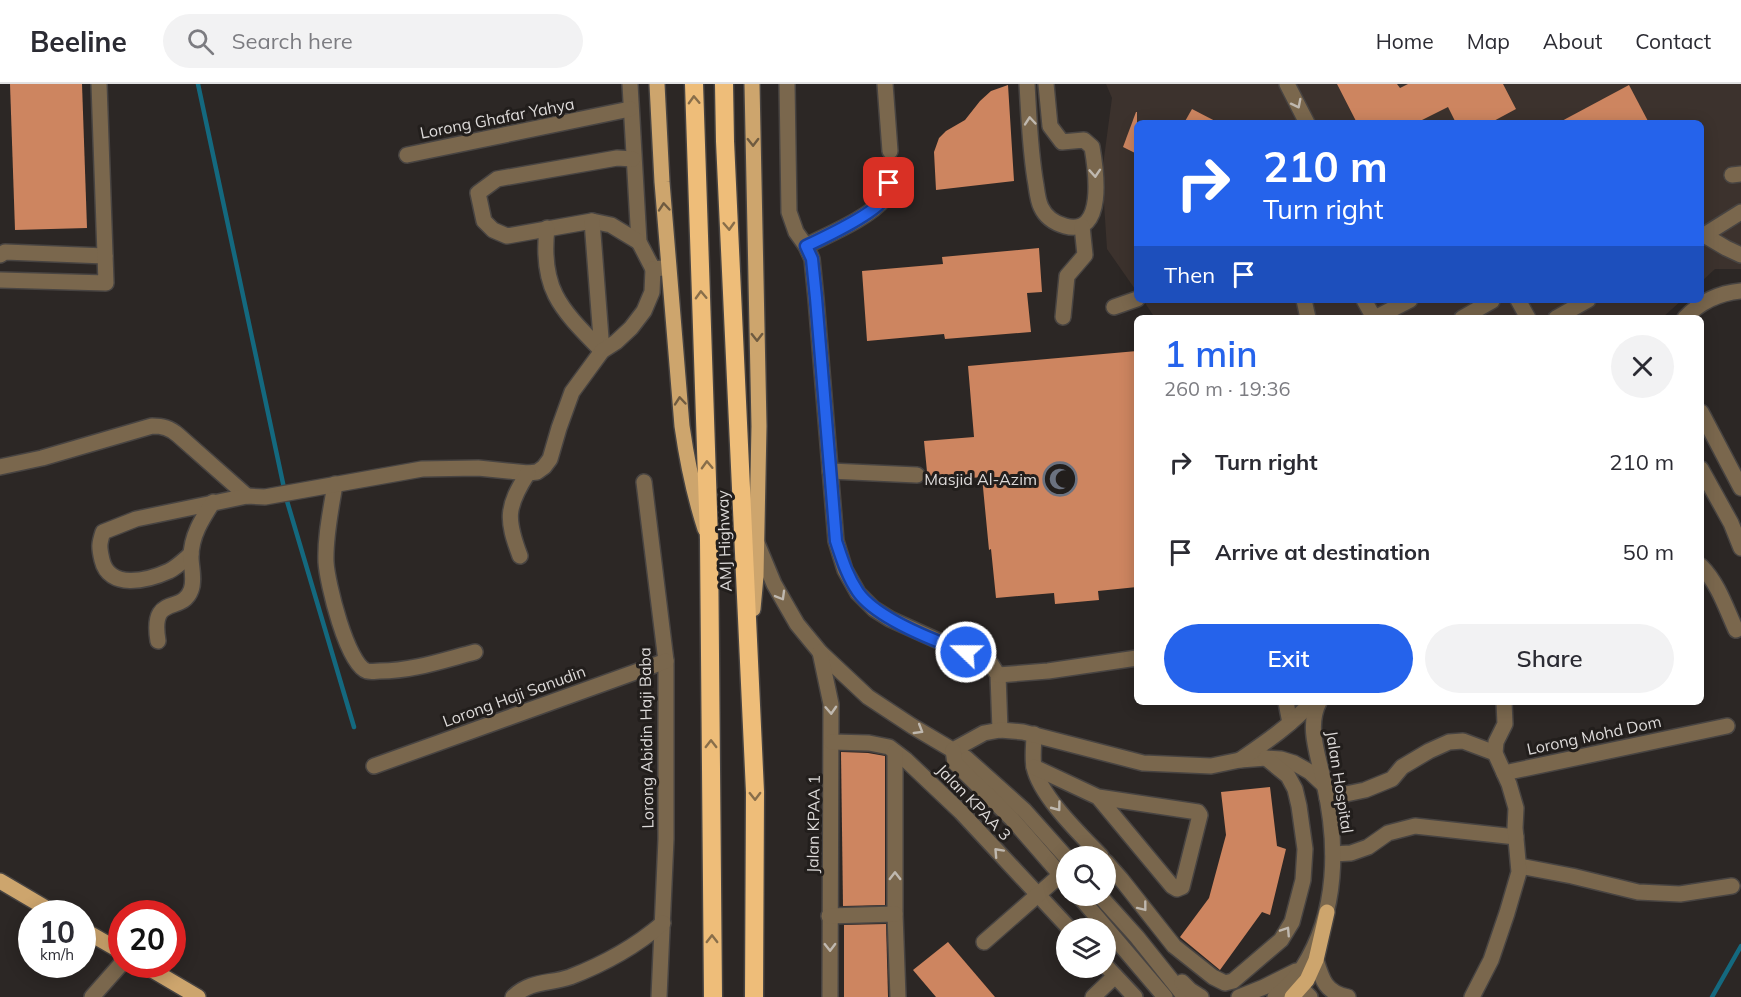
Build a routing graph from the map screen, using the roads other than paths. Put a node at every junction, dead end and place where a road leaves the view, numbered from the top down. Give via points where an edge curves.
1 (99, 84) edge
2 (630, 84) edge
3 (657, 84) edge
4 (694, 84) edge
5 (724, 84) edge
6 (752, 84) edge
7 (787, 84) edge
8 (885, 84) edge
9 (1027, 84) edge
10 (1046, 84) edge
11 (1287, 84) edge
12 (630, 109) junction
13 (1305, 120) edge
14 (890, 151) dead end
15 (407, 154) dead end
16 (633, 159) junction
17 (890, 171) dead end
18 (1741, 212) edge
19 (592, 221) junction
20 (1082, 226) junction
21 (547, 228) junction
22 (1704, 235) edge
23 (1704, 237) edge
24 (639, 242) junction
25 (806, 246) junction
26 (0, 255) edge
27 (1741, 255) edge
28 (105, 256) junction
29 (661, 268) junction
30 (0, 280) edge
31 (1741, 291) edge
32 (1134, 300) edge
33 (1704, 302) edge
34 (1404, 303) edge
35 (1488, 303) edge
36 (1583, 303) edge
37 (1701, 303) edge
38 (1114, 307) dead end
39 (1687, 309) edge
40 (1380, 315) edge
41 (1467, 315) edge
42 (1561, 315) edge
43 (1063, 317) dead end
44 (602, 351) junction
45 (1704, 418) edge
46 (0, 466) edge
47 (830, 471) junction
48 (528, 473) junction
49 (1704, 474) edge
50 (916, 475) dead end
51 (644, 482) dead end
52 (335, 484) junction
53 (1741, 488) edge
54 (247, 496) junction
55 (213, 502) junction
56 (1736, 523) edge
57 (709, 540) junction
58 (757, 543) junction
59 (1741, 548) edge
60 (191, 554) junction
61 (520, 556) dead end
62 (1704, 569) edge
63 (1736, 630) dead end
64 (158, 641) dead end
65 (474, 652) dead end
66 (820, 652) junction
67 (748, 653) junction
68 (1134, 658) edge
69 (666, 661) junction
70 (998, 675) junction
71 (1287, 705) edge
72 (1309, 705) edge
73 (1317, 705) edge
74 (1504, 705) edge
75 (1290, 723) junction
76 (1727, 726) dead end
77 (1000, 730) junction
78 (1034, 734) junction
79 (832, 742) junction
80 (952, 750) junction
81 (895, 752) junction
82 (1495, 753) junction
83 (1266, 758) junction
84 (1240, 760) junction
85 (374, 766) dead end
86 (1034, 767) junction
87 (1504, 773) junction
88 (1326, 792) junction
89 (1098, 797) junction
90 (1516, 837) junction
91 (1056, 846) edge
92 (1092, 846) edge
93 (1333, 854) junction
94 (1056, 865) edge
95 (1519, 867) junction
96 (1116, 873) edge
97 (0, 881) edge
98 (1056, 882) edge
99 (1732, 886) dead end
100 (1038, 895) junction
101 (32, 900) edge
102 (1088, 906) edge
103 (1110, 906) edge
104 (1327, 912) joint
105 (895, 914) junction
106 (829, 916) junction
107 (1060, 918) edge
108 (663, 923) junction
109 (1137, 937) junction
110 (984, 942) dead end
111 (1310, 964) junction
112 (1116, 977) edge
113 (109, 978) edge
114 (166, 978) edge
115 (1105, 978) edge
116 (93, 997) edge
117 (198, 997) edge
118 (513, 997) edge
119 (659, 997) edge
120 (713, 997) edge
121 (756, 997) edge
122 (830, 997) edge
123 (898, 997) edge
124 (1093, 997) edge
125 (1135, 997) edge
126 (1165, 997) edge
127 (1185, 997) edge
128 (1201, 997) edge
129 (1239, 997) edge
130 (1275, 997) edge
131 (1293, 997) edge
132 (1310, 997) edge
133 (1339, 997) edge
134 (1472, 997) edge

1 - 28 street
2 - 12 street
29 -> 3 main road
57 -> 4 highway, AMJ Highway
5 -> 67 highway, AMJ Highway
6 -> 58 main road via 759,426
7 - 25 street via 789,212
8 - 14 street
20 -> 9 street via 1072,228 1049,220 1040,206
10 -> 20 street via 1050,126 1062,142 1084,140 1092,147 1097,175 1094,206 1089,221
11 -> 13 street
12 - 15 street, Lorong Ghafar Yahya
12 - 16 street
16 - 21 street via 617,158 497,179 478,193 484,221 494,230 507,236
16 - 24 street
17 - 25 street via 885,199
18 - 22 street
19 - 21 street
19 - 24 street via 611,225
19 - 44 street
20 - 43 street via 1085,255 1066,276
21 - 44 street via 546,273 559,304
23 - 27 street
24 - 29 street
25 - 47 street via 812,259
26 - 28 street via 5,252
28 - 30 street via 106,283
29 - 44 street via 644,311 631,328
57 -> 29 main road via 682,426
31 - 33 street
32 - 38 street
34 - 40 street
35 - 41 street
36 - 42 street
37 - 39 street
44 - 48 street via 572,392 550,459 537,472
45 - 53 street
46 - 54 street via 163,426
47 - 50 street
47 - 70 street via 836,541 845,570 858,593 890,619 980,657
48 - 52 street via 478,468 422,469
48 - 61 street via 511,504 510,517
49 - 56 street
51 - 69 street, Lorong Abidin Haji Baba
52 - 54 street via 265,497
52 - 65 street via 327,543 329,586 345,640 359,666 367,671 409,669
54 - 55 street
55 - 60 street via 198,527
55 - 60 street via 136,519 103,532 99,545 104,568 120,580 145,579 169,571
56 - 59 street
120 -> 57 highway, AMJ Highway
58 -> 66 street via 797,624
58 - 67 main road
60 - 64 street via 191,592 160,611 156,618
62 - 63 street
66 -> 79 street, Jalan KPAA 1 via 831,704
66 -> 80 street via 868,697
67 -> 121 highway, AMJ Highway via 755,792
68 - 70 street
69 - 85 street, Lorong Haji Sanudin
69 - 108 street, Lorong Abidin Haji Baba
70 - 77 street
71 - 75 street
72 - 75 street
73 - 88 street, Jalan Hospital via 1313,730
74 - 82 street via 1505,724
75 - 84 street
76 - 87 street, Lorong Mohd Dom
77 - 78 street
77 - 80 street via 984,733
78 - 84 street via 1143,763 1211,766
78 - 86 street
79 - 81 street, Jalan KPAA 3 via 869,743
79 - 106 street, Jalan KPAA 1
80 - 91 street via 1024,810
80 - 94 street via 956,763
100 -> 81 street, Jalan KPAA 3 via 961,812
105 -> 81 street
82 - 87 street
82 - 88 street via 1463,741 1449,742 1402,767 1392,779 1365,790
83 - 84 street
83 - 88 street via 1281,759 1310,772
96 -> 83 street via 1174,946 1213,977 1226,983 1233,981 1281,940 1292,922 1302,880 1305,849 1295,789 1288,776
86 - 89 street
86 -> 92 street via 1045,791
87 - 90 street via 1516,808
88 - 93 street, Jalan Hospital
89 - 89 street via 1172,886 1182,887 1198,812
90 - 93 street via 1415,826 1388,833 1351,853
90 - 95 street
93 - 104 street, Jalan Hospital
95 - 99 street via 1638,892 1680,894
95 - 134 street via 1491,960
97 - 101 main road
98 - 100 street
100 - 107 street, Jalan KPAA 3
100 - 110 street
102 - 126 street
103 - 109 street
104 - 111 main road
105 - 106 street
105 - 123 street
106 -> 122 street, Jalan KPAA 1
108 - 118 street via 625,952 570,977 533,984
108 - 119 street, Lorong Abidin Haji Baba
109 - 127 street
109 - 128 street
111 - 129 street
111 - 130 street
111 - 131 main road via 1307,980
111 - 133 street
112 - 125 street
113 - 116 street
114 - 117 main road
115 - 124 street
131 - 132 street via 1305,992

